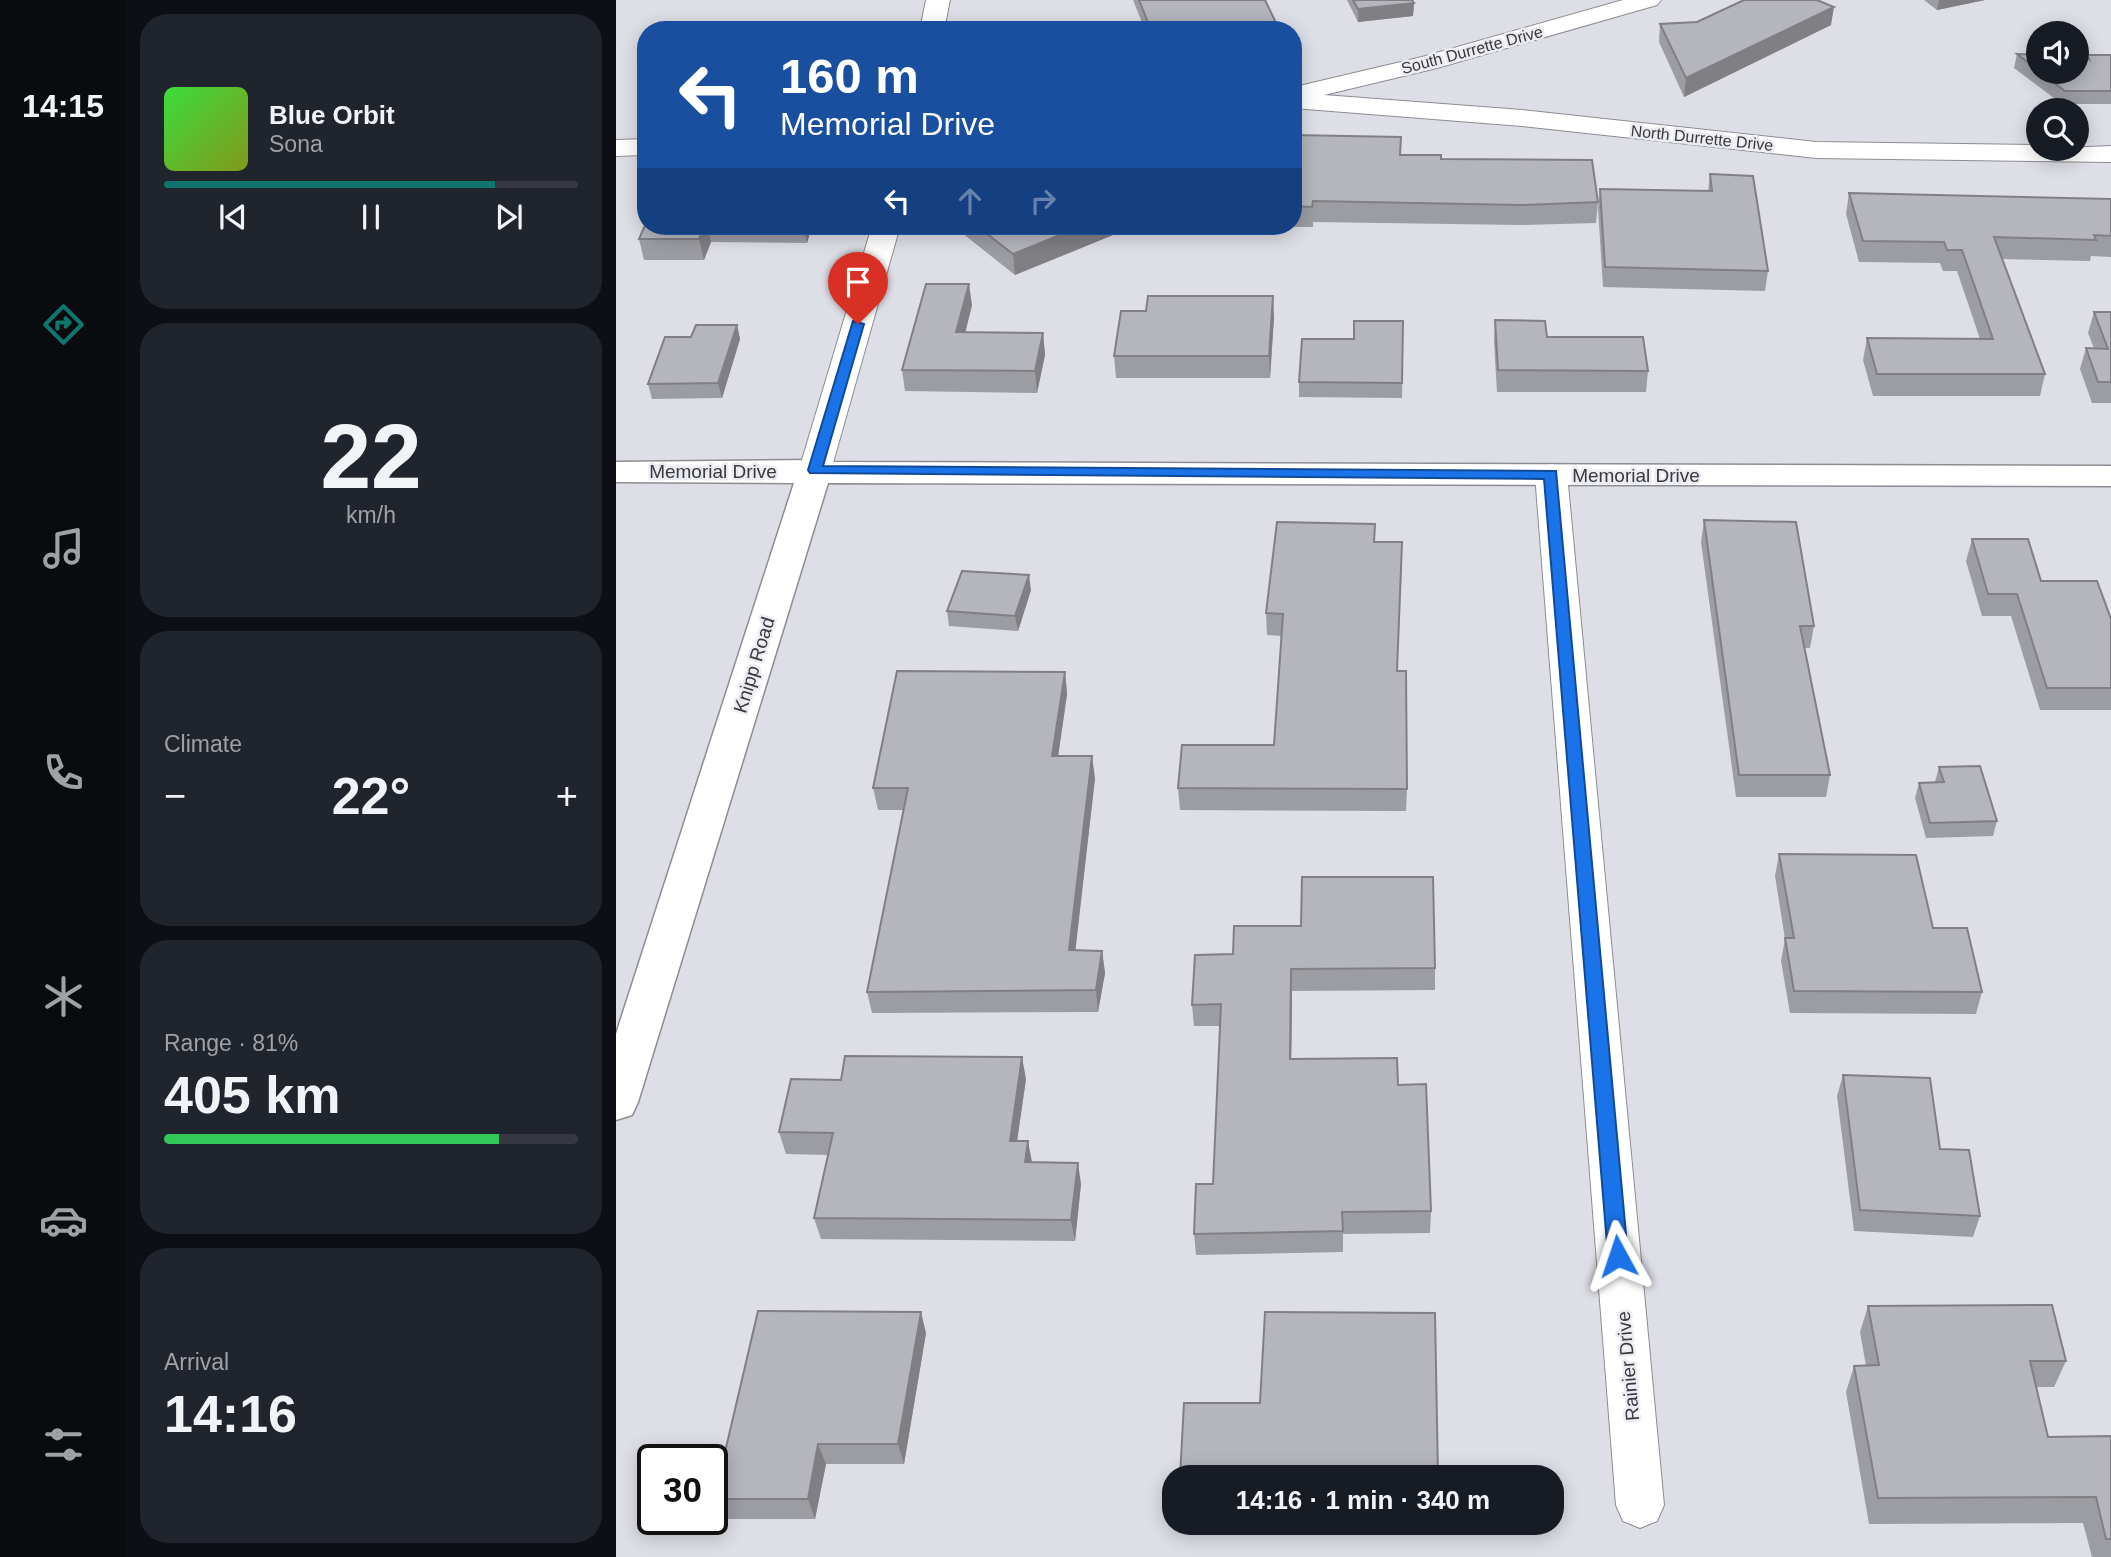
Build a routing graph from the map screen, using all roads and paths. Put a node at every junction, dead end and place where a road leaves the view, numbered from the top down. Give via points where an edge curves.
1 (938, 0) edge
2 (1649, 0) edge
3 (934, 21) edge
4 (1302, 92) edge
5 (1302, 101) edge
6 (637, 147) edge
7 (616, 148) edge
8 (2111, 154) edge
9 (883, 235) edge
10 (815, 470) junction
11 (616, 472) edge
12 (1551, 474) junction
13 (2111, 476) edge
14 (616, 1102) edge
15 (1640, 1505) dead end

1 - 3 street
2 - 4 street, South Durrette Drive via 1428,63
5 - 8 street, North Durrette Drive via 1522,117 1816,150
6 - 7 street
9 - 10 street, Knipp Road
10 - 11 street, Memorial Drive
10 - 12 street, Memorial Drive
10 - 14 street, Knipp Road
12 - 13 street, Memorial Drive
12 - 15 street, Rainier Drive

